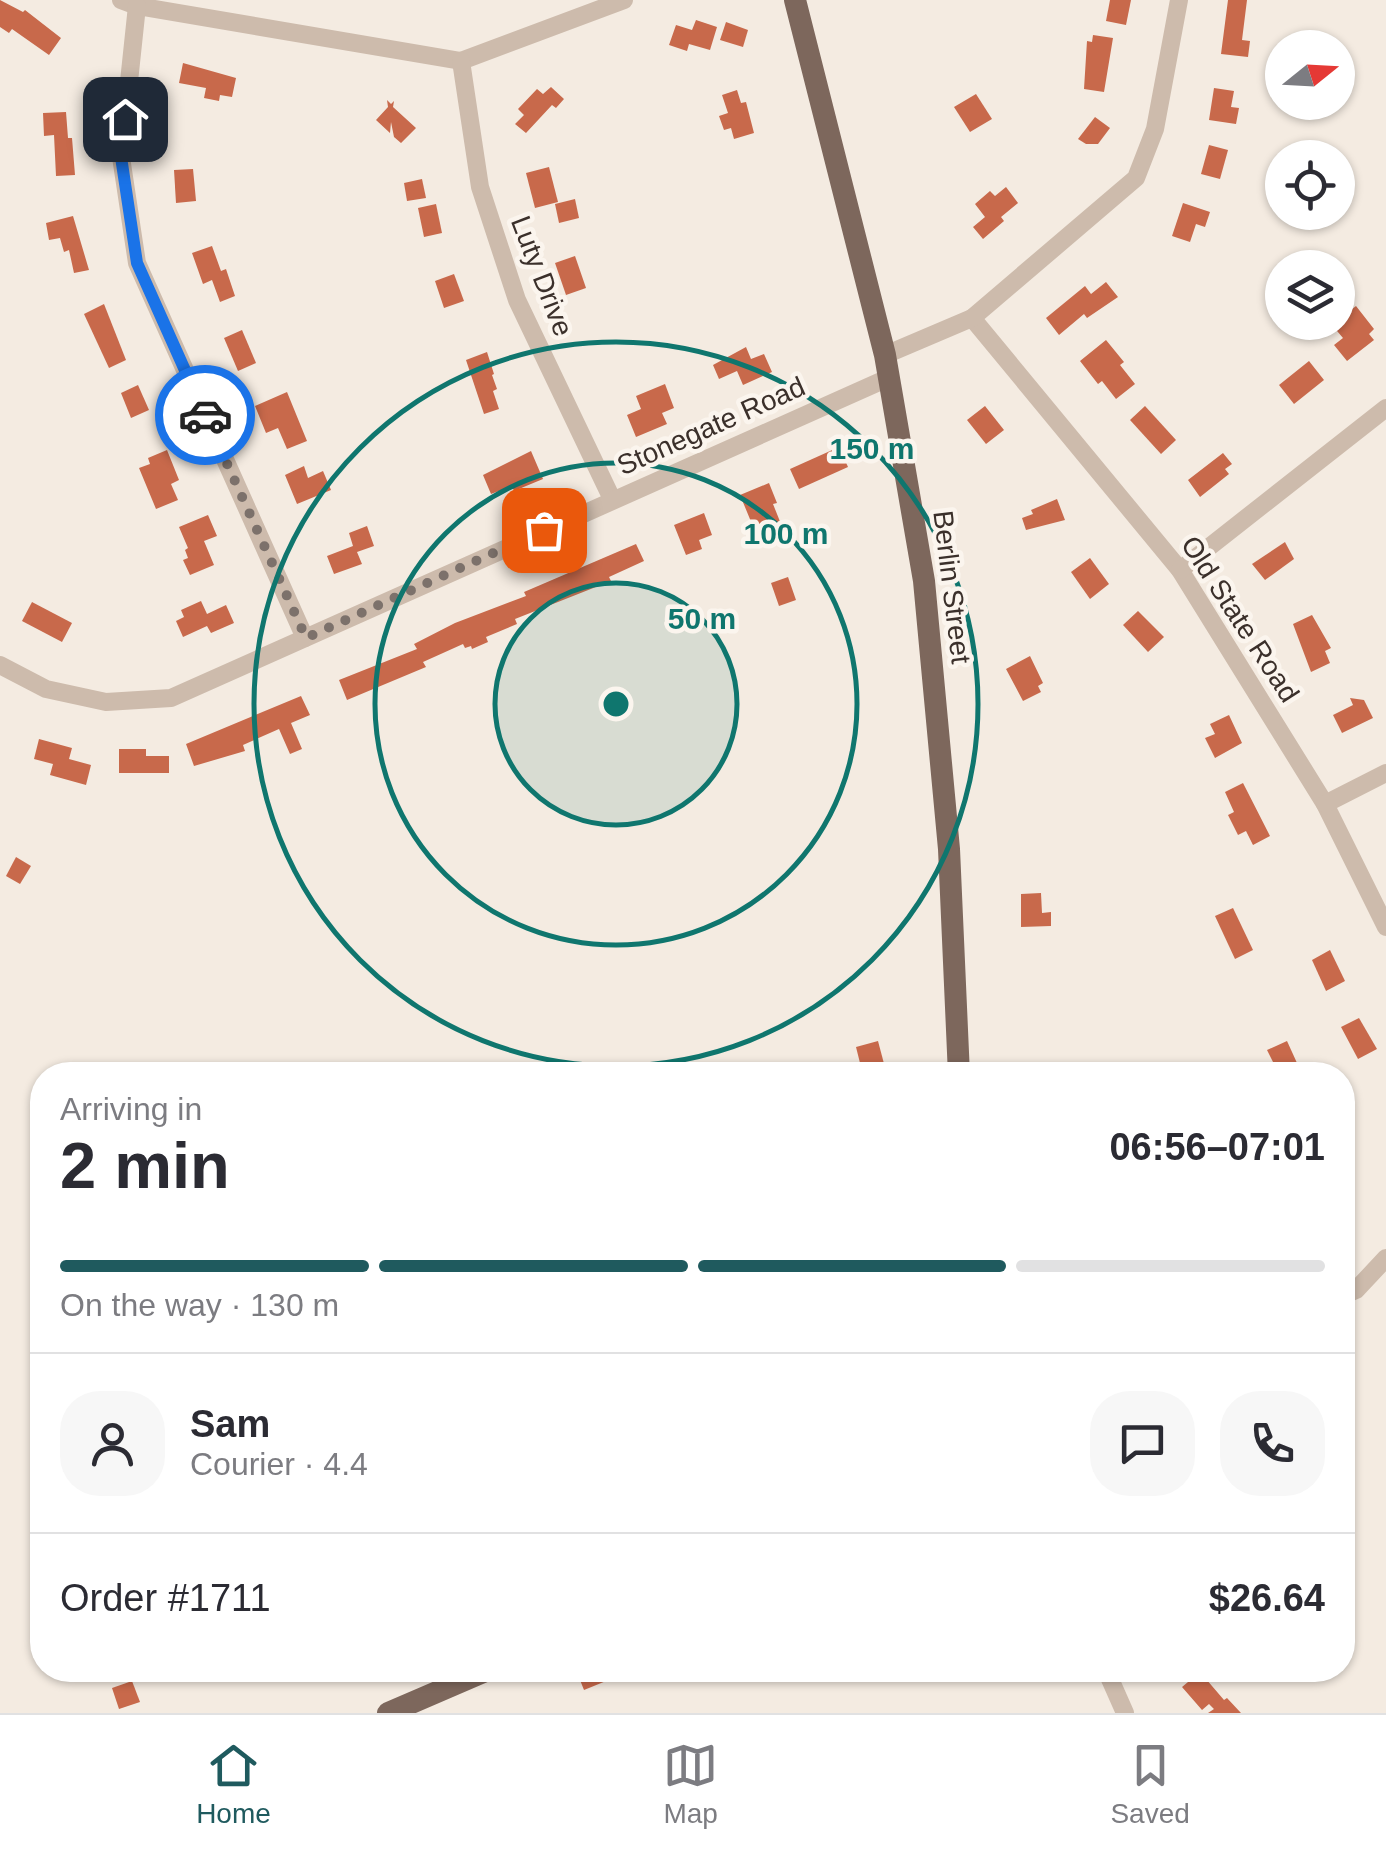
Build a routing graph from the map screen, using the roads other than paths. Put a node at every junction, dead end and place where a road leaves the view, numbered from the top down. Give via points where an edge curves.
1 (624, 0) edge
2 (795, 0) edge
3 (1179, 0) edge
4 (129, 3) edge
5 (461, 61) junction
6 (972, 318) junction
7 (887, 367) junction
8 (1386, 408) edge
9 (612, 499) junction
10 (1180, 570) junction
11 (306, 638) junction
12 (0, 664) edge
13 (1386, 774) edge
14 (1324, 804) junction
15 (1386, 927) edge
16 (957, 1062) edge
17 (1386, 1258) edge
18 (1355, 1290) edge
19 (460, 1682) edge
20 (1111, 1682) edge
21 (388, 1713) edge
22 (1125, 1713) edge

1 - 5 street
2 - 7 main road, Berlin Street
3 - 6 street, Stonegate Road via 1155,129 1136,178
4 - 5 street
4 - 11 street via 121,157 137,263
5 - 9 street, Luty Drive via 480,187 517,300
6 - 7 street, Stonegate Road
6 - 10 street, Old State Road
7 - 9 street, Stonegate Road
7 - 16 main road, Berlin Street via 924,580 949,850
8 - 10 street
9 - 11 street, Stonegate Road
10 - 14 street, Old State Road
11 - 12 street, Stonegate Road via 171,698 106,702 46,688
13 - 14 street
14 - 15 street, Old State Road
17 - 18 street
19 - 21 main road
20 - 22 street

